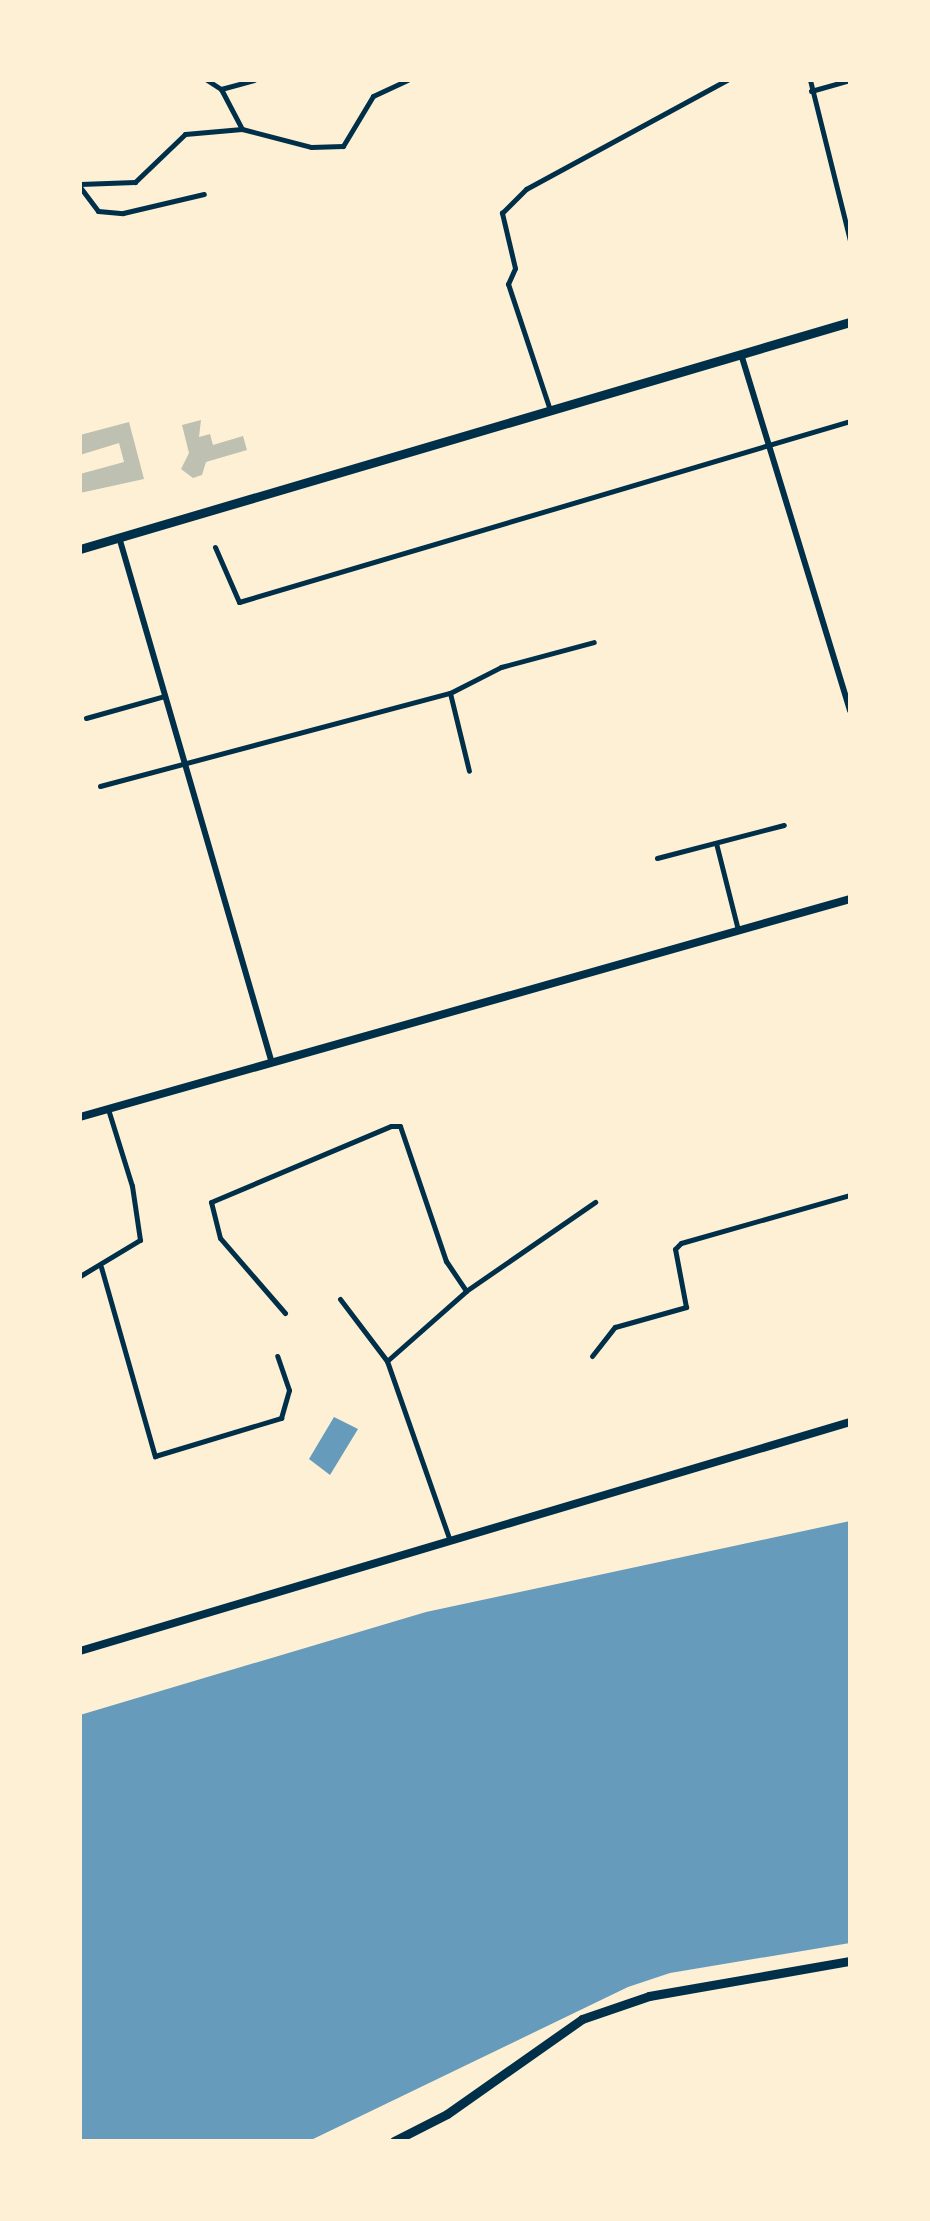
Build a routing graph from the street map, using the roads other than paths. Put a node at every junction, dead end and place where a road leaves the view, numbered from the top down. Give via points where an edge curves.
1 (206, 80) edge
2 (254, 80) edge
3 (408, 80) edge
4 (727, 80) edge
5 (810, 80) edge
6 (850, 80) edge
7 (221, 89) junction
8 (812, 91) junction
9 (242, 129) junction
10 (80, 185) edge
11 (204, 194) dead end
12 (850, 241) edge
13 (850, 322) edge
14 (741, 354) junction
15 (550, 410) junction
16 (850, 421) edge
17 (770, 447) junction
18 (119, 537) junction
19 (215, 547) dead end
20 (80, 549) edge
21 (594, 642) dead end
22 (450, 694) junction
23 (165, 696) junction
24 (850, 711) edge
25 (86, 718) dead end
26 (186, 768) junction
27 (469, 771) dead end
28 (100, 786) dead end
29 (784, 825) dead end
30 (716, 842) junction
31 (658, 858) dead end
32 (850, 899) edge
33 (738, 930) junction
34 (271, 1060) junction
35 (108, 1109) junction
36 (80, 1117) edge
37 (850, 1194) edge
38 (595, 1202) dead end
39 (102, 1266) junction
40 (80, 1276) edge
41 (466, 1290) junction
42 (340, 1299) dead end
43 (284, 1313) dead end
44 (276, 1356) dead end
45 (592, 1356) dead end
46 (387, 1362) junction
47 (850, 1422) edge
48 (449, 1538) junction
49 (80, 1651) edge
50 (850, 1961) edge
51 (394, 2141) edge

1 - 7 street
2 - 7 street
3 - 9 street via 373,96 343,146 310,147
4 - 15 street via 526,189 502,213 515,268 508,284
5 - 8 street
6 - 8 street
7 - 9 street
8 - 12 street
9 - 10 street via 185,134 150,174 134,182
10 - 11 street via 98,211 123,213
13 - 14 main road
14 - 15 main road
14 - 17 street
15 - 18 main road
16 - 17 street
17 - 19 street via 239,602
17 - 24 street
18 - 20 main road
18 - 23 street
21 - 22 street via 502,667
22 - 26 street
22 - 27 street
23 - 25 street
23 - 26 street
26 - 28 street
26 - 34 street
29 - 30 street
30 - 31 street
30 - 33 street
32 - 33 main road
33 - 34 main road
34 - 35 main road
35 - 36 main road
35 - 39 street via 132,1186 140,1240
37 - 45 street via 680,1243 675,1249 686,1308 616,1328
38 - 41 street
39 - 40 street
39 - 44 street via 155,1456 281,1418 289,1390
41 - 43 street via 446,1261 400,1126 390,1126 212,1202 220,1238
41 - 46 street
42 - 46 street
46 - 48 street
47 - 48 main road
48 - 49 main road
50 - 51 main road via 649,1996 599,2013

